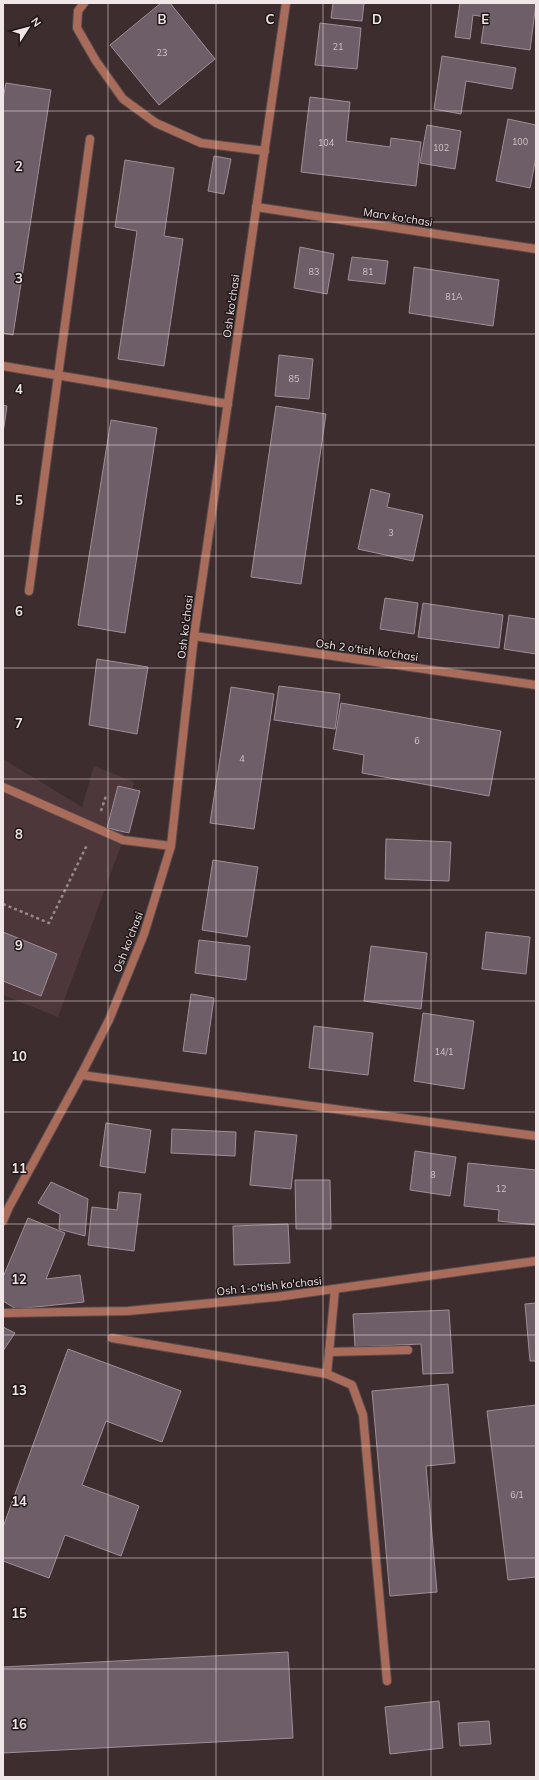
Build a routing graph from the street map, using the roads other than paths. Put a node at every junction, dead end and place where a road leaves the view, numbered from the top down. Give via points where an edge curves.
1 (84, 3) edge
2 (286, 3) edge
3 (90, 139) dead end
4 (265, 151) junction
5 (256, 207) junction
6 (536, 249) edge
7 (3, 366) edge
8 (58, 375) junction
9 (228, 404) junction
10 (29, 592) dead end
11 (194, 636) junction
12 (536, 685) edge
13 (3, 787) edge
14 (171, 846) junction
15 (81, 1075) junction
16 (536, 1136) edge
17 (3, 1221) edge
18 (536, 1261) edge
19 (335, 1289) junction
20 (3, 1313) edge
21 (112, 1338) dead end
22 (408, 1350) dead end
23 (329, 1352) junction
24 (327, 1374) junction
25 (387, 1681) dead end

1 - 4 street via 78,12 78,28 96,61 123,99 156,123 201,143
2 - 4 street, Osh ko'chasi
3 - 8 street
4 - 5 street, Osh ko'chasi
5 - 6 street, Marv ko'chasi
5 - 9 street, Osh ko'chasi
7 - 8 street
8 - 9 street
8 - 10 street
9 - 11 street, Osh ko'chasi
11 - 12 street, Osh 2 o'tish ko'chasi
11 - 14 street, Osh ko'chasi
13 - 14 street via 123,840
14 - 15 street, Osh ko'chasi via 154,905 132,963 109,1020
15 - 16 street
15 - 17 street, Osh ko'chasi
18 - 19 street, Osh 1-o'tish ko'chasi
19 - 20 street, Osh 1-o'tish ko'chasi via 128,1311
19 - 23 street
21 - 24 street
22 - 23 street
23 - 24 street
24 - 25 street via 352,1385 363,1415

